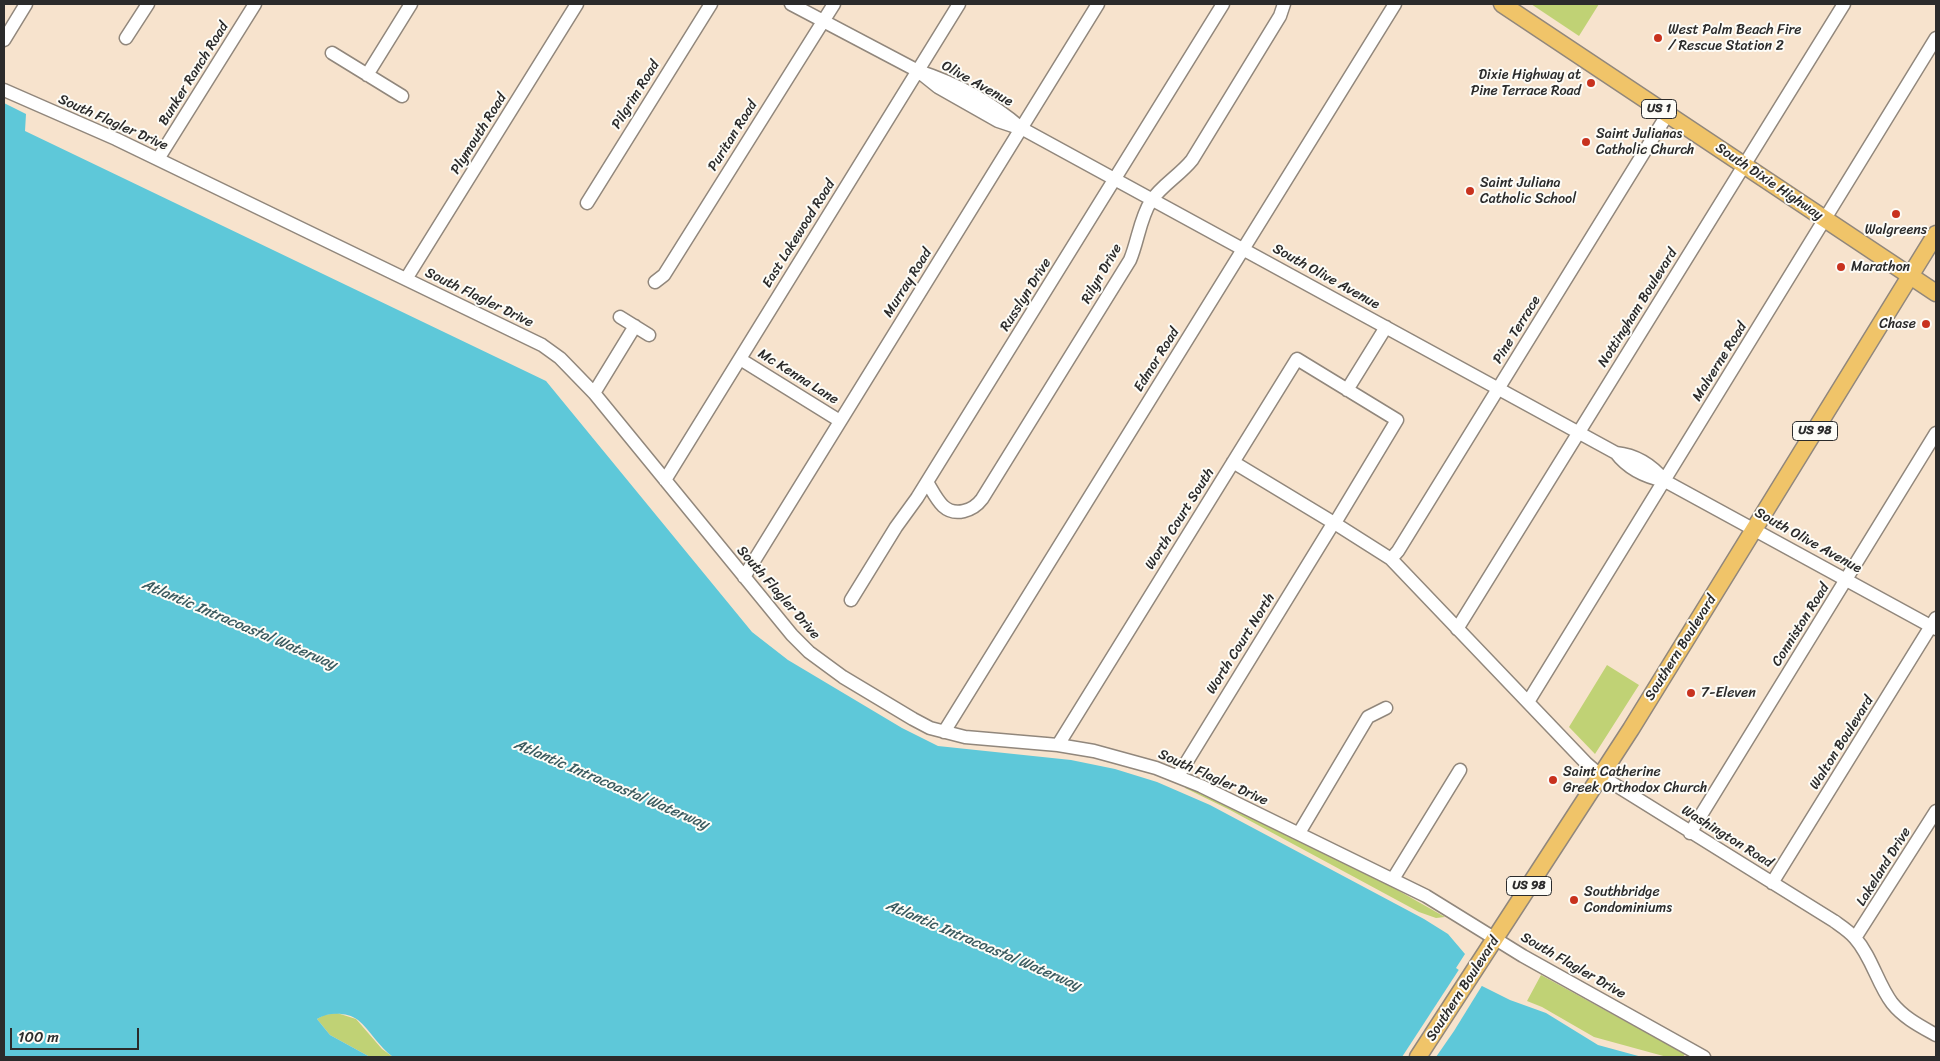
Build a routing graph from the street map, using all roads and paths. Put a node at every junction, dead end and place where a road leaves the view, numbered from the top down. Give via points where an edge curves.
1 (26, 4) edge
2 (148, 4) edge
3 (255, 4) edge
4 (411, 4) edge
5 (577, 4) edge
6 (711, 4) edge
7 (791, 4) edge
8 (834, 4) edge
9 (959, 4) edge
10 (1098, 4) edge
11 (1223, 4) edge
12 (1284, 4) edge
13 (1395, 4) edge
14 (1502, 4) edge
15 (1844, 4) edge
16 (824, 20) junction
17 (126, 38) dead end
18 (1936, 38) edge
19 (4, 40) edge
20 (332, 53) dead end
21 (918, 71) junction
22 (367, 74) junction
23 (4, 90) edge
24 (402, 96) dead end
25 (1667, 114) junction
26 (1021, 128) junction
27 (158, 159) junction
28 (1744, 165) junction
29 (1115, 179) junction
30 (1152, 200) junction
31 (587, 203) dead end
32 (1825, 220) junction
33 (1936, 234) edge
34 (1244, 250) junction
35 (1910, 276) junction
36 (406, 279) junction
37 (655, 282) dead end
38 (1936, 293) edge
39 (620, 317) dead end
40 (635, 326) junction
41 (1386, 327) junction
42 (649, 335) dead end
43 (740, 359) junction
44 (1498, 389) junction
45 (1347, 390) junction
46 (594, 393) junction
47 (840, 421) junction
48 (1578, 434) junction
49 (1936, 434) edge
50 (1233, 462) junction
51 (664, 480) junction
52 (1665, 480) junction
53 (928, 482) junction
54 (1334, 523) junction
55 (1754, 530) junction
56 (1391, 559) junction
57 (744, 577) junction
58 (1846, 580) junction
59 (851, 600) dead end
60 (1935, 624) edge
61 (1457, 629) junction
62 (1528, 702) junction
63 (1386, 708) dead end
64 (944, 732) junction
65 (1058, 745) junction
66 (1460, 770) dead end
67 (1178, 776) junction
68 (1601, 776) junction
69 (1936, 811) edge
70 (1299, 833) junction
71 (1690, 833) junction
72 (1393, 879) junction
73 (1772, 883) junction
74 (1856, 938) junction
75 (1496, 939) junction
76 (1936, 1035) edge
77 (1418, 1057) edge
78 (1704, 1057) edge

1 - 19 street
2 - 17 street
3 - 27 street, Bunker Ranch Road
4 - 22 street
5 - 36 street, Plymouth Road
6 - 31 street, Pilgrim Road
7 - 16 street, Olive Avenue
8 - 16 street, Puritan Road
9 - 21 street, East Lakewood Road
10 - 26 street, Murray Road
11 - 29 street, Russlyn Drive
12 - 30 street, Rilyn Drive via 1280,16 1192,160
13 - 34 street, Edmor Road
14 - 25 main road, South Dixie Highway / US 1
15 - 28 street, Nottingham Boulevard
16 - 21 street, Olive Avenue
16 - 37 street, Puritan Road via 664,275
18 - 32 street, Malverne Road
20 - 22 street
21 - 26 street, Olive Avenue via 938,87 998,121
21 - 43 street, East Lakewood Road
22 - 24 street
23 - 27 street, South Flagler Drive
25 - 28 main road, South Dixie Highway / US 1
25 - 44 street, Pine Terrace
26 - 29 street, South Olive Avenue
26 - 47 street, Murray Road
27 - 36 street, South Flagler Drive
28 - 32 main road, South Dixie Highway / US 1
28 - 48 street, Nottingham Boulevard
29 - 30 street, South Olive Avenue
29 - 53 street, Russlyn Drive
30 - 34 street, South Olive Avenue
30 - 53 street, Rilyn Drive via 1130,260 982,499 967,511 948,510
32 - 35 main road, South Dixie Highway / US 1
32 - 52 street, Malverne Road
33 - 35 main road, Southern Boulevard / US 98
34 - 41 street, South Olive Avenue
34 - 64 street, Edmor Road
35 - 38 main road, South Dixie Highway / US 1
35 - 55 main road, Southern Boulevard / US 98
36 - 46 street, South Flagler Drive via 542,345 560,358
39 - 40 street
40 - 42 street
40 - 46 street
41 - 44 street, South Olive Avenue
41 - 45 street
43 - 47 street, Mc Kenna Lane
43 - 51 street, East Lakewood Road
44 - 48 street, South Olive Avenue
44 - 56 street, Pine Terrace
45 - 50 street, Worth Court South via 1297,359
45 - 54 street, Worth Court North via 1397,420
46 - 51 street, South Flagler Drive
47 - 57 street, Murray Road
48 - 52 street, South Olive Avenue via 1616,453 1630,455 1656,469
48 - 61 street, Nottingham Boulevard
49 - 58 street, Conniston Road
50 - 54 street, Washington Road
50 - 65 street, Worth Court South
51 - 57 street, South Flagler Drive
52 - 55 street, South Olive Avenue
52 - 62 street, Malverne Road
53 - 59 street, Russlyn Drive
54 - 56 street, Washington Road
54 - 67 street, Worth Court North
55 - 58 street, South Olive Avenue
55 - 68 main road, Southern Boulevard / US 98
56 - 61 street, Washington Road
57 - 64 street, South Flagler Drive via 792,635 828,667 912,719
58 - 60 street, South Olive Avenue
58 - 71 street, Conniston Road
60 - 73 street, Walton Boulevard
61 - 62 street, Washington Road
62 - 68 street, Washington Road
63 - 70 street via 1368,718
64 - 65 street, South Flagler Drive via 964,737
65 - 67 street, South Flagler Drive via 1125,759
66 - 72 street
67 - 70 street, South Flagler Drive
68 - 71 street, Washington Road
68 - 75 main road, Southern Boulevard / US 98
69 - 74 street, Lakeland Drive
70 - 72 street, South Flagler Drive
71 - 73 street, Washington Road
72 - 75 street, South Flagler Drive
73 - 74 street, Washington Road
74 - 76 street, Washington Road via 1893,1003 1913,1022
75 - 77 main road, Southern Boulevard / US 98
75 - 78 street, South Flagler Drive

